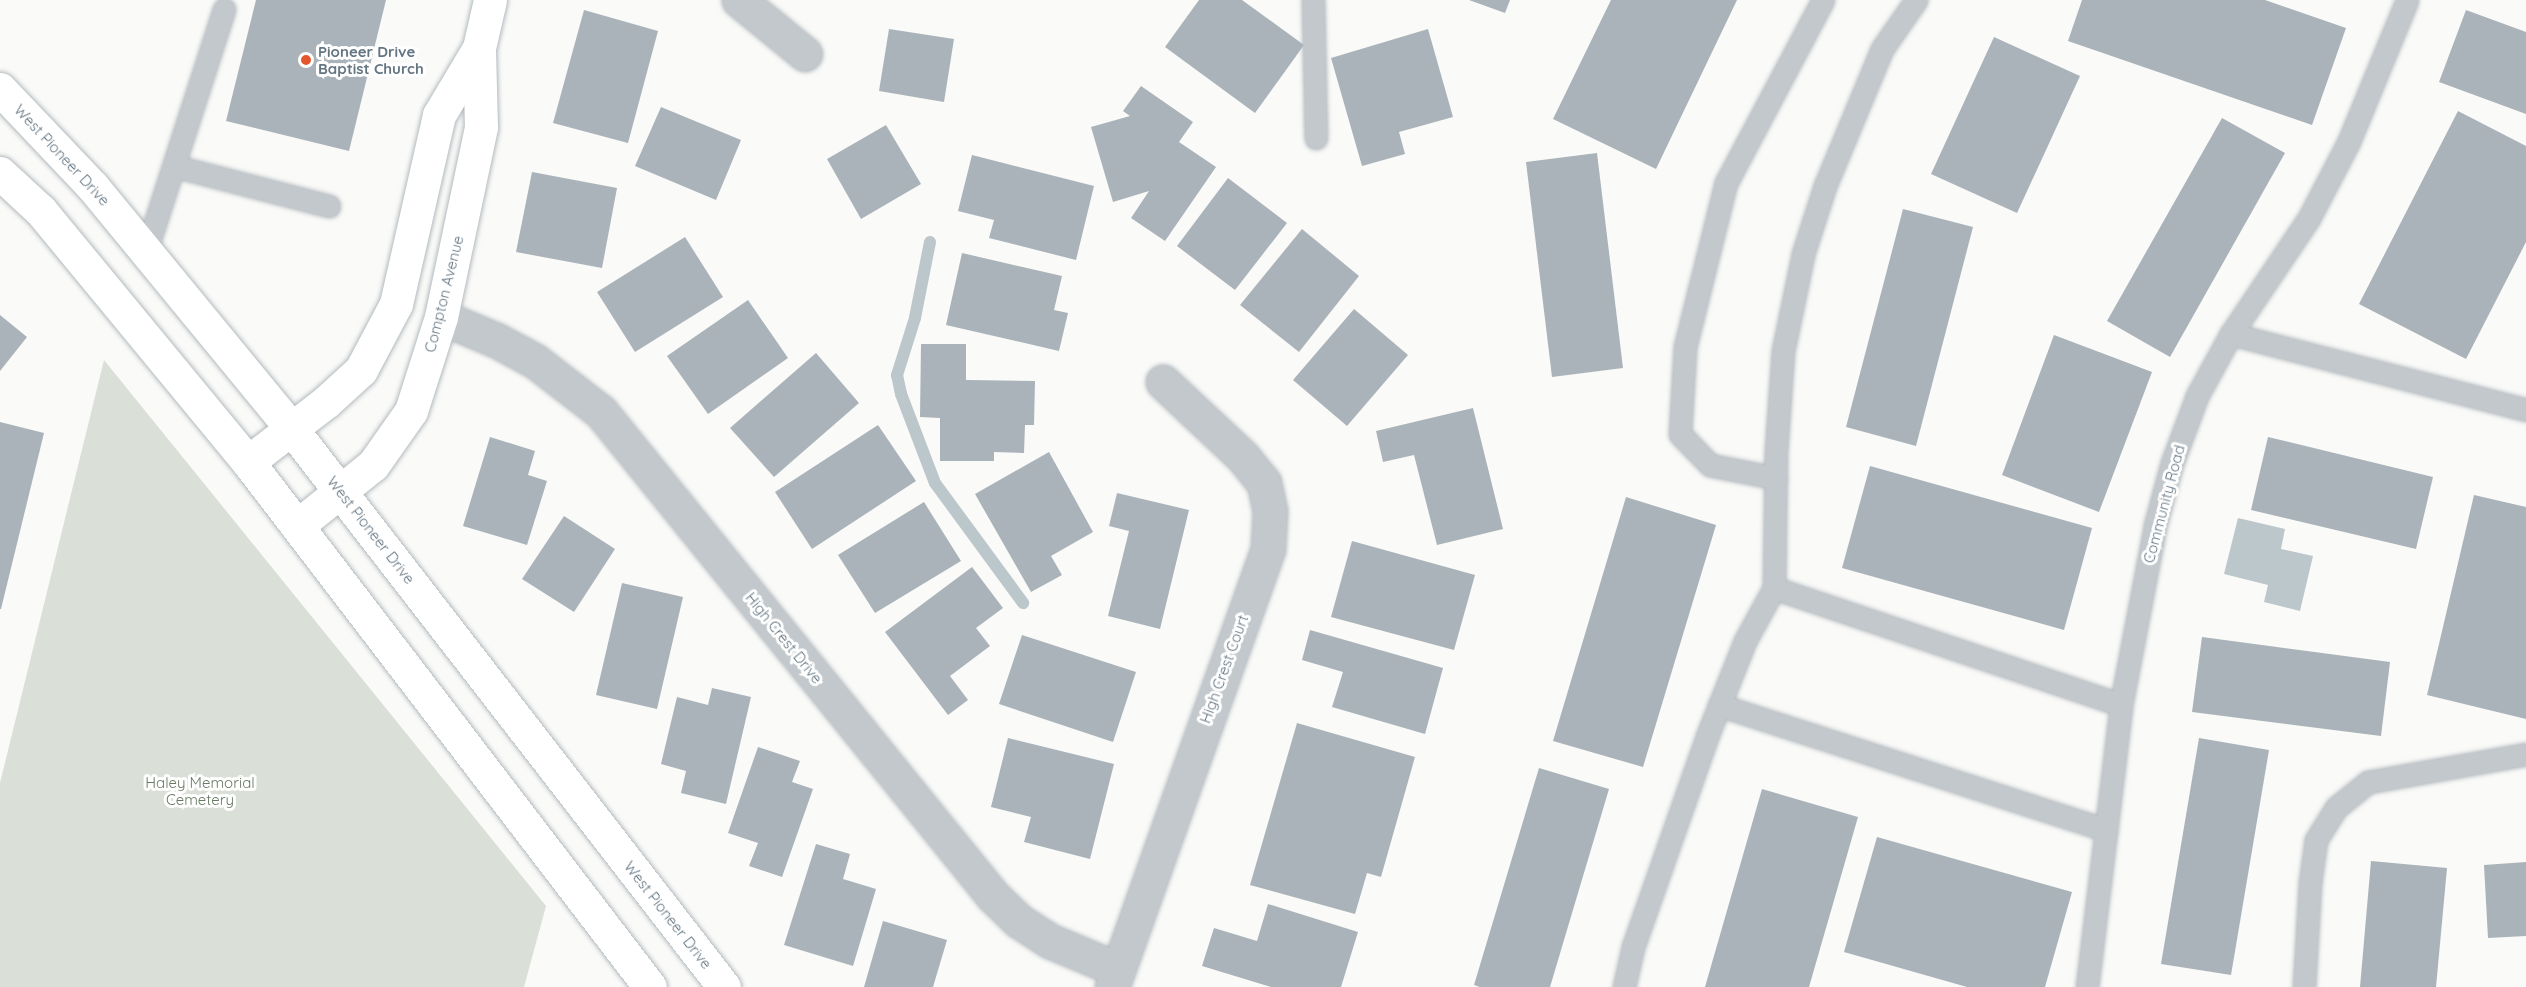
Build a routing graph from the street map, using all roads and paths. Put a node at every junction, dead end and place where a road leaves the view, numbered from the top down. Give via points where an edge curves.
1 (490, 0) edge
2 (740, 0) edge
3 (1313, 0) edge
4 (1823, 0) edge
5 (1916, 0) edge
6 (2407, 0) edge
7 (224, 9) dead end
8 (478, 48) junction
9 (805, 54) dead end
10 (0, 89) edge
11 (1316, 138) dead end
12 (174, 166) junction
13 (0, 173) edge
14 (329, 206) dead end
15 (146, 251) junction
16 (441, 317) junction
17 (2231, 334) junction
18 (1163, 382) dead end
19 (2525, 408) edge
20 (291, 428) junction
21 (248, 462) junction
22 (1776, 478) junction
23 (342, 492) junction
24 (297, 526) junction
25 (1774, 588) junction
26 (1719, 705) junction
27 (2121, 705) junction
28 (2526, 754) edge
29 (2106, 830) junction
30 (1114, 978) edge
31 (650, 987) edge
32 (724, 987) edge
33 (1624, 987) edge
34 (2087, 987) edge
35 (2304, 987) edge

1 - 8 main road, Compton Avenue
2 - 9 street
3 - 11 lane
4 - 22 lane via 1726,183 1685,347 1680,434 1710,465
5 - 22 lane via 1882,48 1825,186 1803,254 1783,351
6 - 17 lane, Community Road via 2349,141 2309,218
7 - 12 lane
8 - 16 main road, Compton Avenue via 481,127
8 - 20 main road, Compton Avenue via 439,115 396,304 361,370
10 - 15 main road, West Pioneer Drive via 93,187
12 - 14 lane
12 - 15 lane
13 - 21 main road via 41,211
15 - 20 main road, West Pioneer Drive
16 - 23 main road, Compton Avenue via 411,411 384,452
16 - 30 street, High Crest Drive via 535,361 601,412 993,896 1019,921
17 - 19 lane
17 - 27 lane, Community Road via 2198,396 2172,463 2155,526
18 - 30 street, High Crest Court via 1243,457 1264,483 1270,512 1268,540
20 - 21 main road, Compton Avenue
20 - 23 main road, West Pioneer Drive
21 - 24 main road
22 - 25 lane
23 - 24 main road, Compton Avenue
23 - 32 main road, West Pioneer Drive
24 - 31 main road
25 - 26 lane via 1745,641
25 - 27 lane
26 - 29 lane
26 - 33 lane via 1633,946
27 - 29 lane, Community Road
28 - 35 lane via 2368,782 2337,807 2316,840
29 - 34 lane, Community Road

